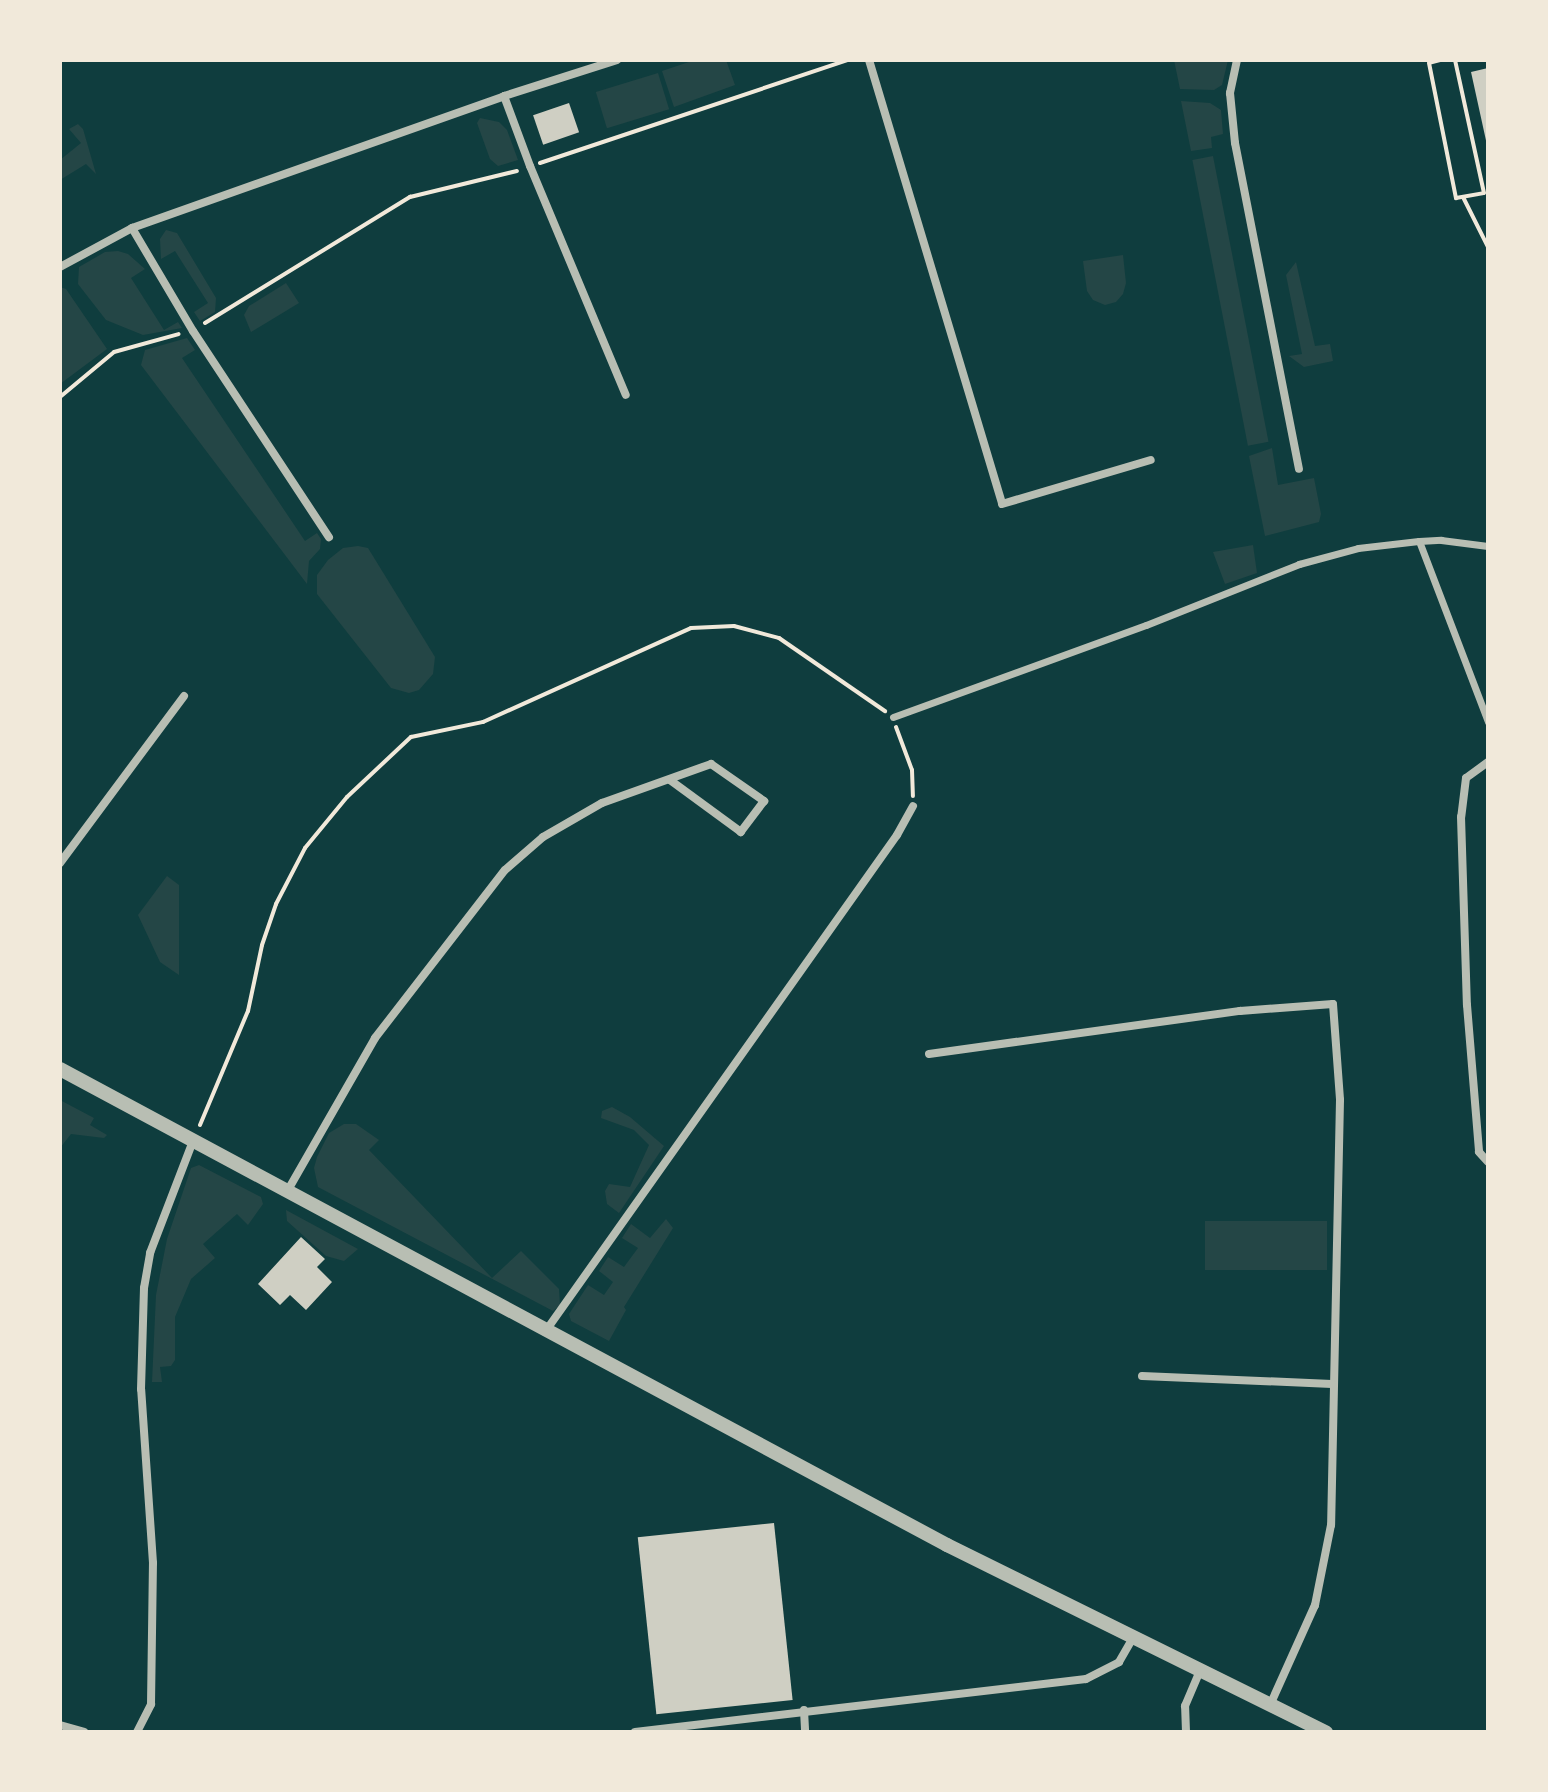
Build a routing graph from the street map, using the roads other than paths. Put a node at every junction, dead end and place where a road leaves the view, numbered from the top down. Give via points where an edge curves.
1 (617, 60) edge
2 (869, 60) edge
3 (1237, 60) edge
4 (504, 96) junction
5 (132, 228) junction
6 (60, 267) edge
7 (626, 395) dead end
8 (1151, 460) dead end
9 (1299, 469) dead end
10 (329, 537) dead end
11 (1419, 541) junction
12 (1488, 546) edge
13 (184, 696) dead end
14 (893, 717) road end
15 (1488, 722) edge
16 (1488, 762) edge
17 (670, 780) junction
18 (913, 806) road end
19 (60, 863) edge
20 (929, 1054) dead end
21 (60, 1069) edge
22 (193, 1141) junction
23 (1488, 1162) edge
24 (288, 1190) junction
25 (545, 1332) junction
26 (1142, 1376) dead end
27 (1332, 1384) junction
28 (1133, 1638) junction
29 (1200, 1670) junction
30 (1270, 1705) junction
31 (804, 1710) junction
32 (60, 1725) edge
33 (84, 1732) edge
34 (137, 1732) edge
35 (635, 1732) edge
36 (805, 1732) edge
37 (1186, 1732) edge
38 (1326, 1732) edge

1 - 4 street
2 - 8 street via 1002,504
3 - 9 street via 1230,93 1235,143
4 - 5 street
4 - 7 street
5 - 6 street
5 - 10 street
11 - 12 street
11 - 14 street via 1358,548 1299,564
11 - 15 street
13 - 19 street
16 - 23 street via 1466,778 1461,817 1467,1005 1479,1152
17 - 17 street via 711,764 764,801 741,832
17 - 24 street via 602,803 543,837 505,870 375,1038
18 - 25 street
20 - 27 street via 1240,1011 1333,1004 1340,1100
21 - 22 street
22 - 24 street
22 - 34 street via 150,1253 144,1288 141,1389 153,1563 151,1704
24 - 25 street
25 - 28 street
26 - 27 street
27 - 30 street via 1331,1525 1315,1605
28 - 29 street
28 - 31 street via 1119,1662 1086,1679
29 - 30 street
29 - 37 street via 1185,1706
30 - 38 street
31 - 35 street
31 - 36 street
32 - 33 street

